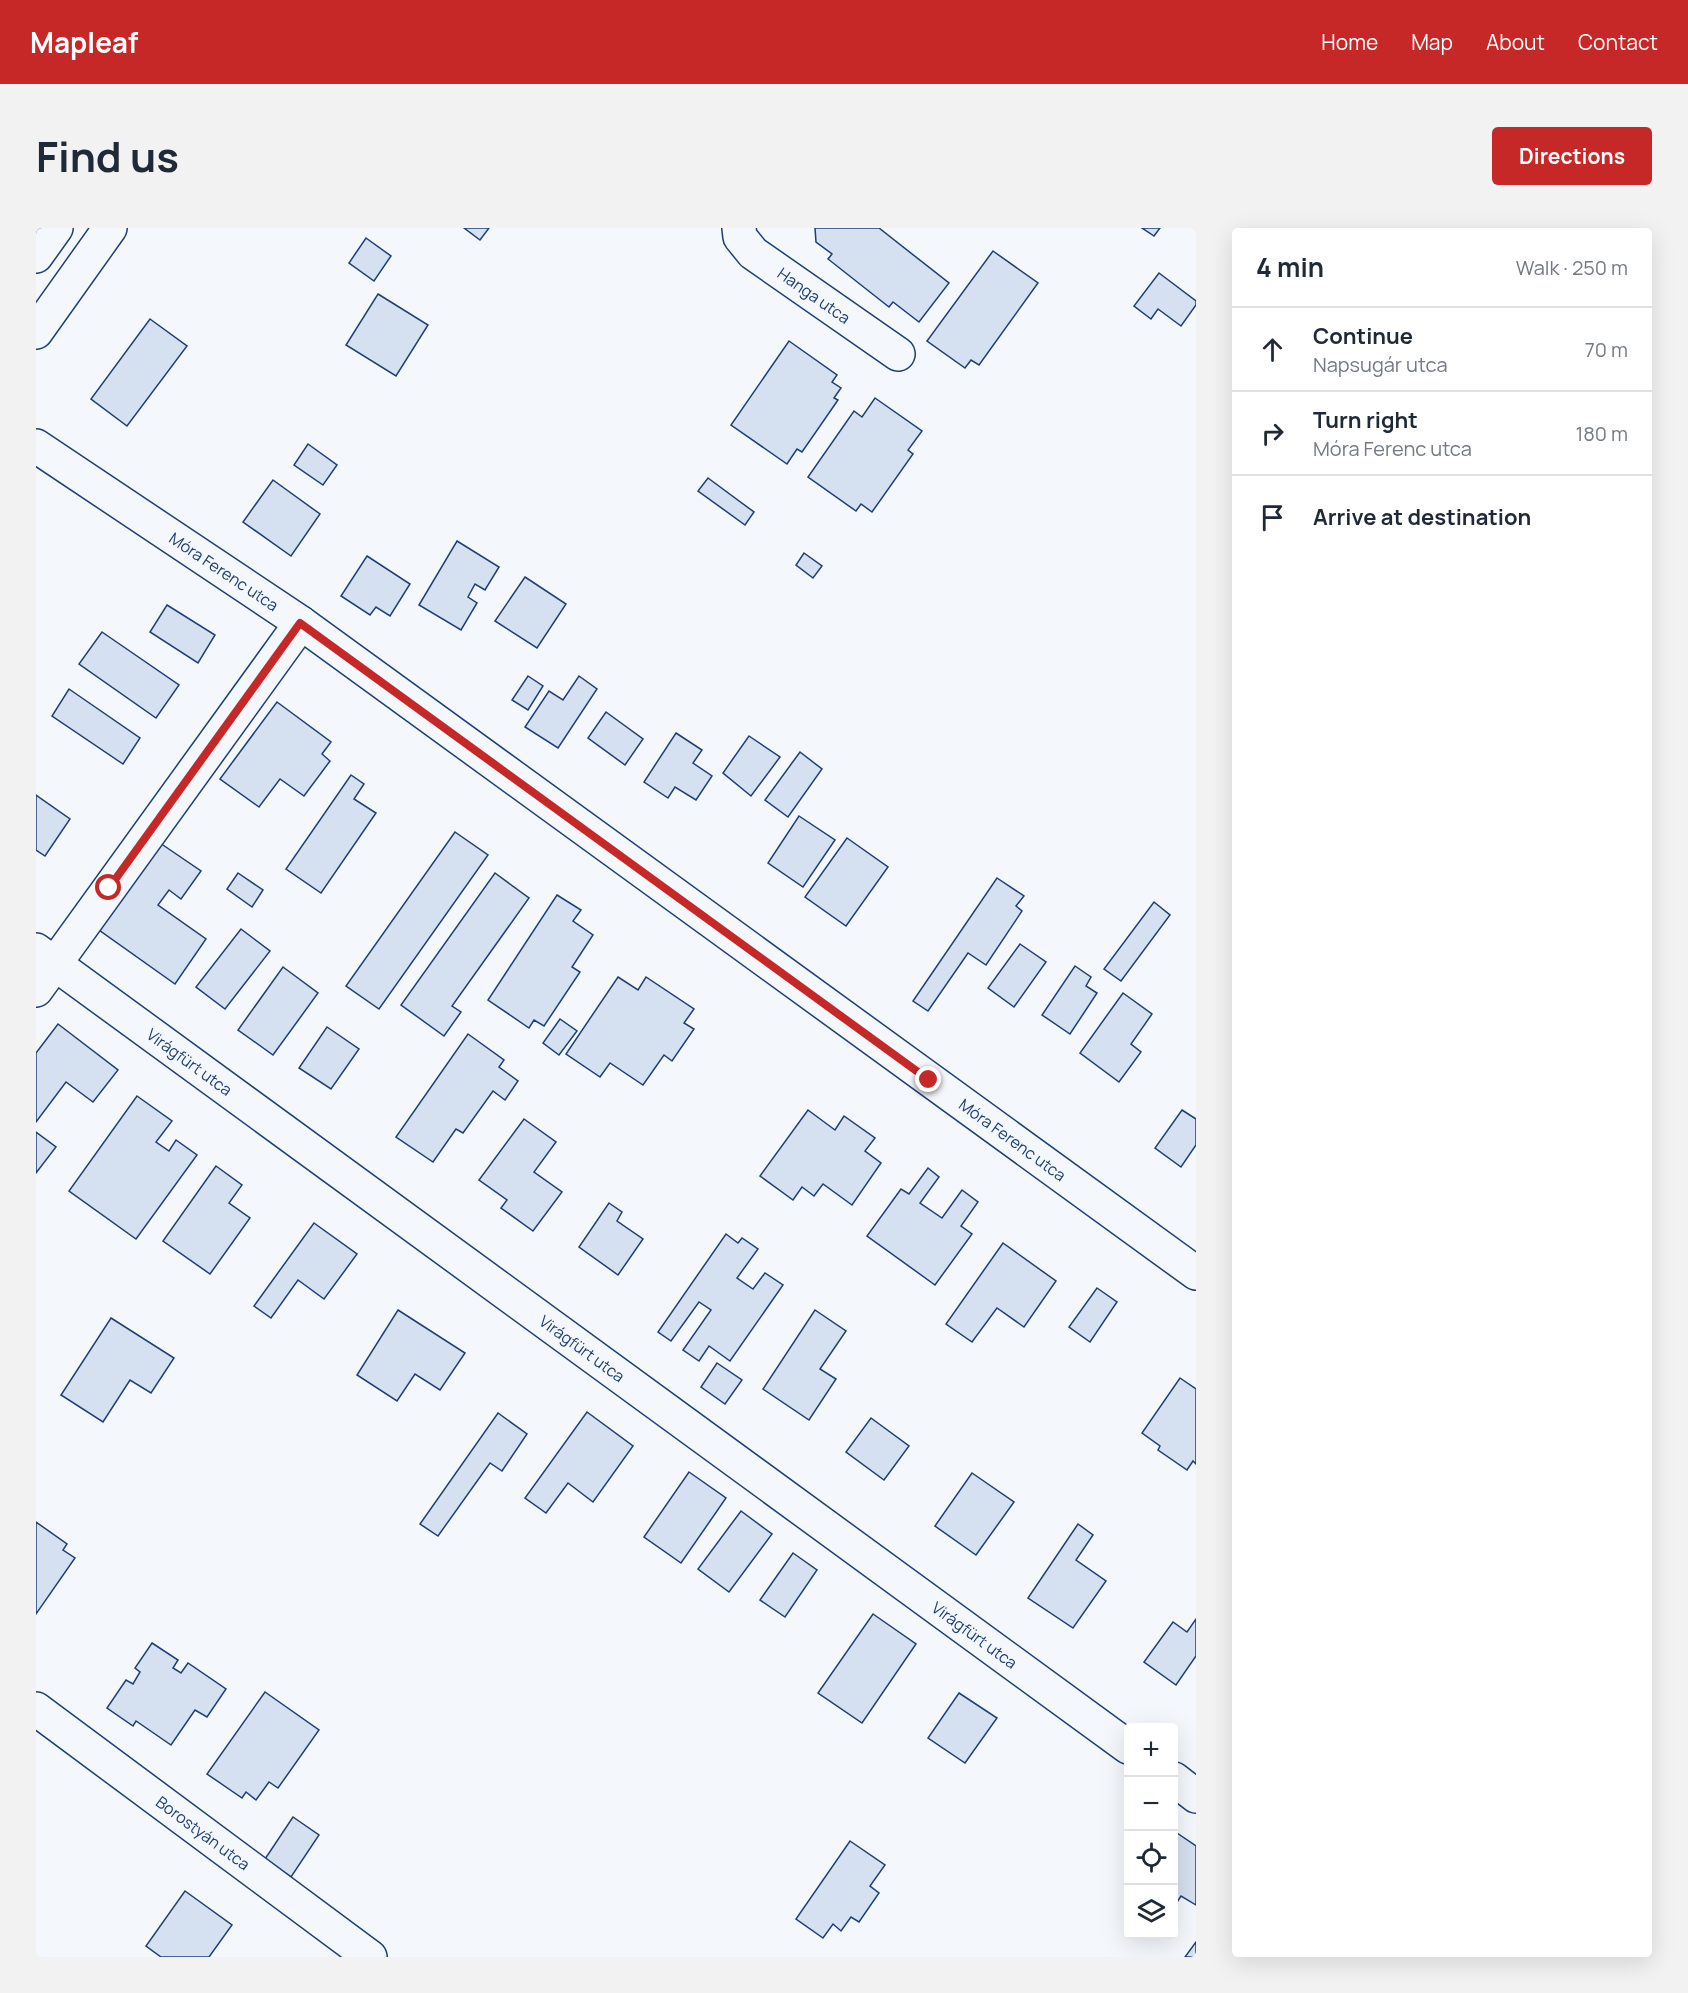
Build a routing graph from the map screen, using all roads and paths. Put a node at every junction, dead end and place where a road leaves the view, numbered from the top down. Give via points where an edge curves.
1 (56, 228) edge
2 (110, 228) edge
3 (739, 228) edge
4 (36, 256) edge
5 (36, 332) edge
6 (898, 354) dead end
7 (36, 446) edge
8 (300, 623) junction
9 (45, 957) edge
10 (36, 990) edge
11 (1196, 1273) edge
12 (36, 1709) edge
13 (1124, 1744) edge
14 (1178, 1783) edge
15 (1196, 1796) edge
16 (370, 1957) edge

1 - 4 street
2 - 5 street
3 - 6 street, Hanga utca via 740,237 753,253
7 - 8 street, Móra Ferenc utca
8 - 9 street
8 - 11 street, Móra Ferenc utca
9 - 10 street
9 - 13 street, Virágfürt utca
12 - 16 street, Borostyán utca
14 - 15 street

